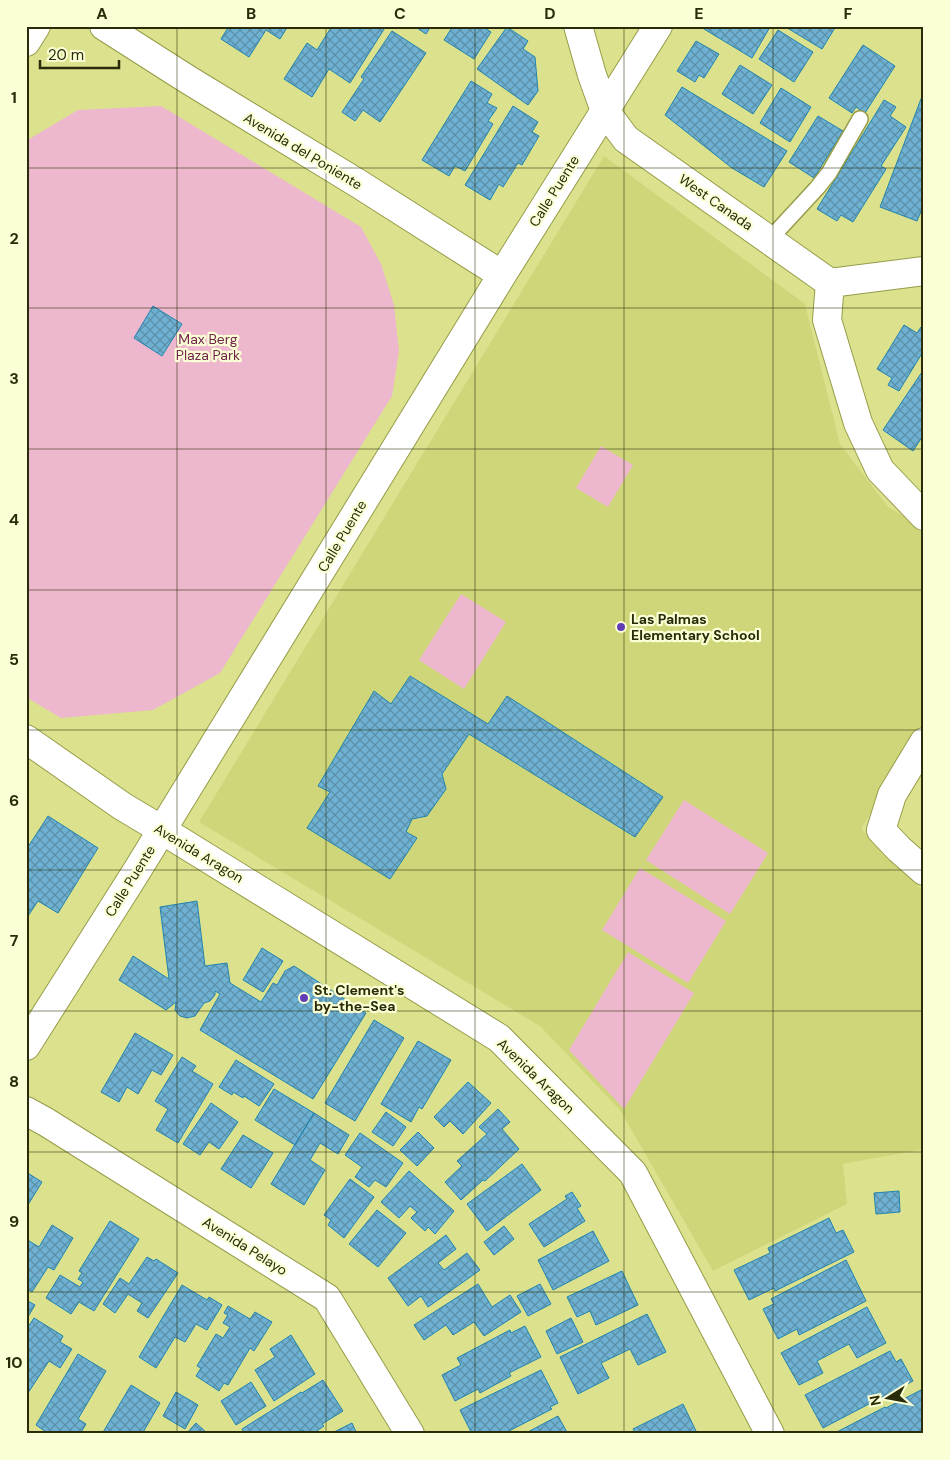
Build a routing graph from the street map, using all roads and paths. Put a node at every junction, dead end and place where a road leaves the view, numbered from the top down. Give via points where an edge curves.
1 (36, 26) edge
2 (104, 26) edge
3 (578, 26) edge
4 (658, 26) edge
5 (26, 42) edge
6 (605, 111) junction
7 (860, 119) dead end
8 (770, 240) junction
9 (924, 271) edge
10 (502, 275) junction
11 (830, 283) junction
12 (924, 516) edge
13 (26, 738) edge
14 (924, 742) edge
15 (162, 830) junction
16 (924, 871) edge
17 (26, 1046) edge
18 (26, 1111) edge
19 (410, 1434) edge
20 (770, 1434) edge

1 - 5 street
2 - 10 street, Avenida del Poniente
3 - 6 street, West Canada
4 - 6 street, Calle Puente
6 - 8 street, West Canada via 626,139
6 - 10 street, Calle Puente
7 - 8 lane via 829,172
8 - 11 street, West Canada
9 - 11 street
10 - 15 street, Calle Puente
11 - 12 street via 827,320 858,423 880,470
13 - 15 street, Avenida Aragon via 122,806
14 - 16 street via 892,795 881,830
15 - 17 street, Calle Puente
15 - 20 street, Avenida Aragon via 499,1038 634,1172
18 - 19 street, Avenida Pelayo via 327,1298

